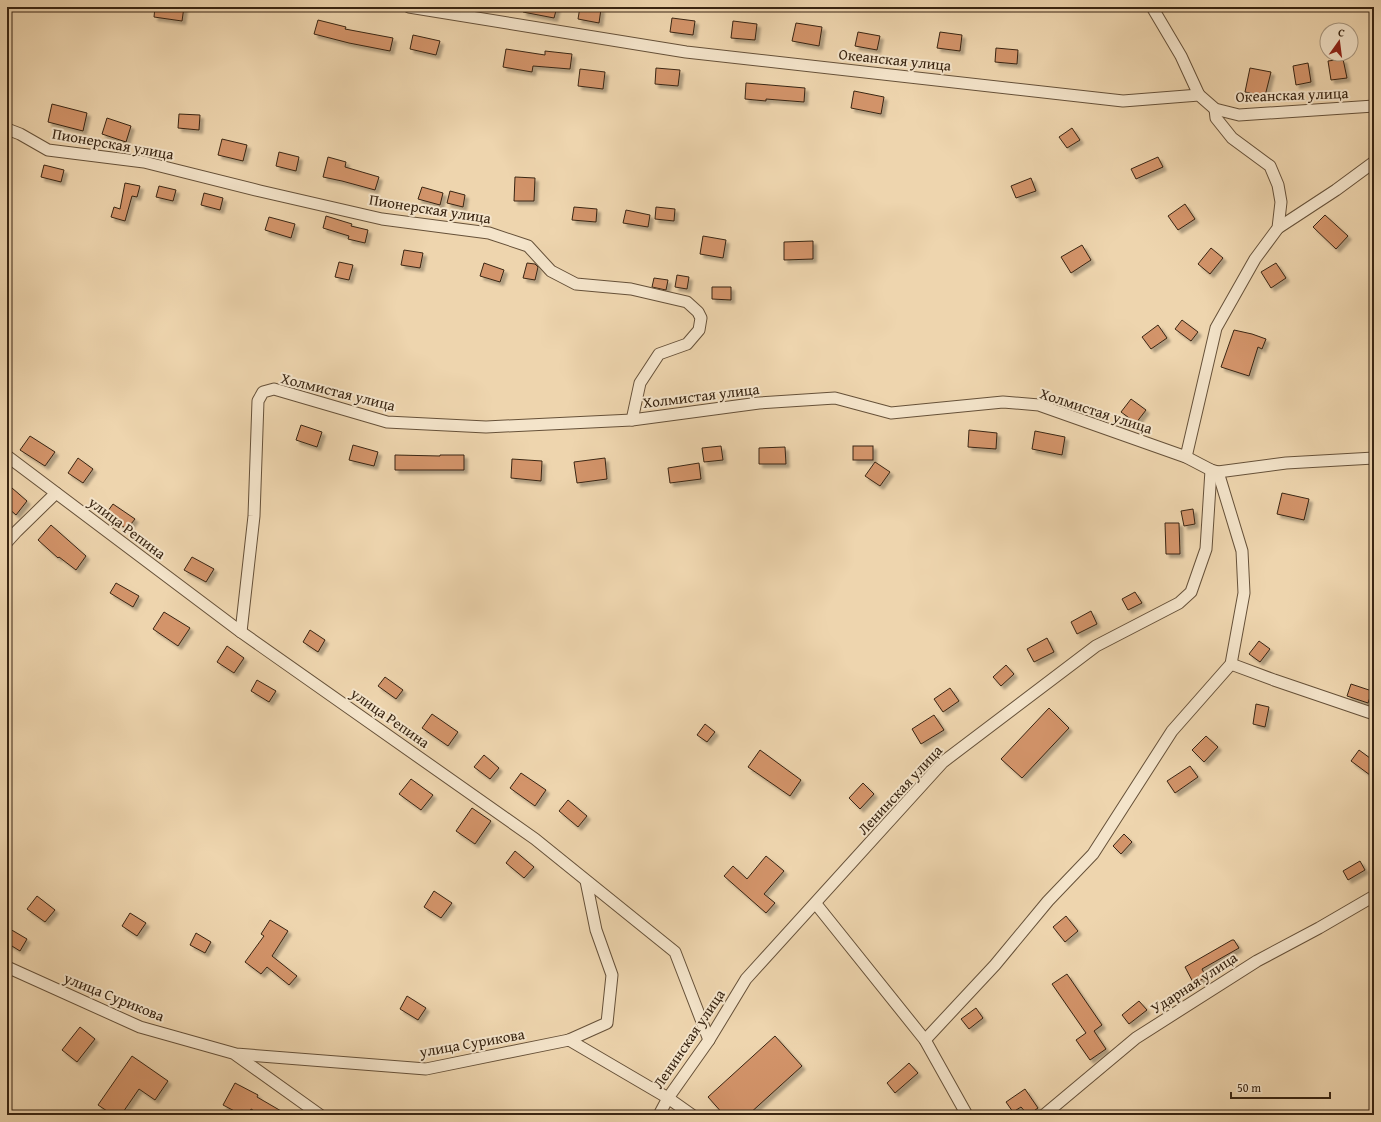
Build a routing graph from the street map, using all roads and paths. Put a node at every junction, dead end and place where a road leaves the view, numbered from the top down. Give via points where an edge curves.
1 (408, 7) edge
2 (1152, 7) edge
3 (1200, 95) junction
4 (1374, 106) edge
5 (1215, 108) junction
6 (7, 129) edge
7 (1374, 162) edge
8 (1278, 228) junction
9 (632, 420) junction
10 (7, 456) edge
11 (1186, 457) junction
12 (1374, 458) edge
13 (1214, 471) junction
14 (56, 493) junction
15 (7, 542) edge
16 (241, 632) junction
17 (1231, 664) junction
18 (1374, 714) edge
19 (586, 881) junction
20 (1374, 896) edge
21 (816, 904) junction
22 (7, 967) edge
23 (569, 1040) junction
24 (709, 1040) junction
25 (925, 1040) junction
26 (236, 1054) junction
27 (668, 1098) junction
28 (1049, 1113) edge
29 (320, 1115) edge
30 (659, 1115) edge
31 (692, 1115) edge
32 (967, 1115) edge

1 - 3 street, Океанская улица via 686,52 1123,101
2 - 3 street
3 - 5 street, Океанская улица
4 - 5 street, Океанская улица via 1239,115
5 - 8 street via 1216,118 1232,138 1270,166 1282,202
6 - 9 street, Пионерская улица via 48,150 144,162 382,219 489,233 528,246 551,271 576,284 631,289 687,302 701,318 699,330 687,344 659,354 640,383
7 - 8 street
8 - 11 street via 1255,259 1216,328
9 - 11 street, Холмистая улица via 759,403 835,398 891,413 1002,402 1039,405
9 - 16 street, Холмистая улица via 486,427 387,422 274,389 263,392 258,402 254,516
10 - 14 street, улица Репина
11 - 13 street, Холмистая улица
12 - 13 street via 1286,463
13 - 17 street via 1242,551 1244,593
13 - 21 street, Ленинская улица via 1206,549 1191,592 1179,603 1096,646 943,762
14 - 15 street
14 - 16 street, улица Репина
16 - 19 street, улица Репина via 536,839
17 - 18 street
17 - 25 street via 1172,732 1093,854
19 - 23 street, улица Сурикова via 596,930 612,975 607,1023
19 - 24 street, улица Репина via 675,952
20 - 28 street, Ударная улица via 1257,960 1136,1038
21 - 24 street, Ленинская улица via 746,979
21 - 25 street
22 - 26 street, улица Сурикова via 140,1027
23 - 26 street, улица Сурикова via 426,1069
23 - 27 street
24 - 27 street, Ленинская улица
25 - 32 street
26 - 29 street, улица Сурикова
27 - 30 street, Ленинская улица
27 - 31 street

